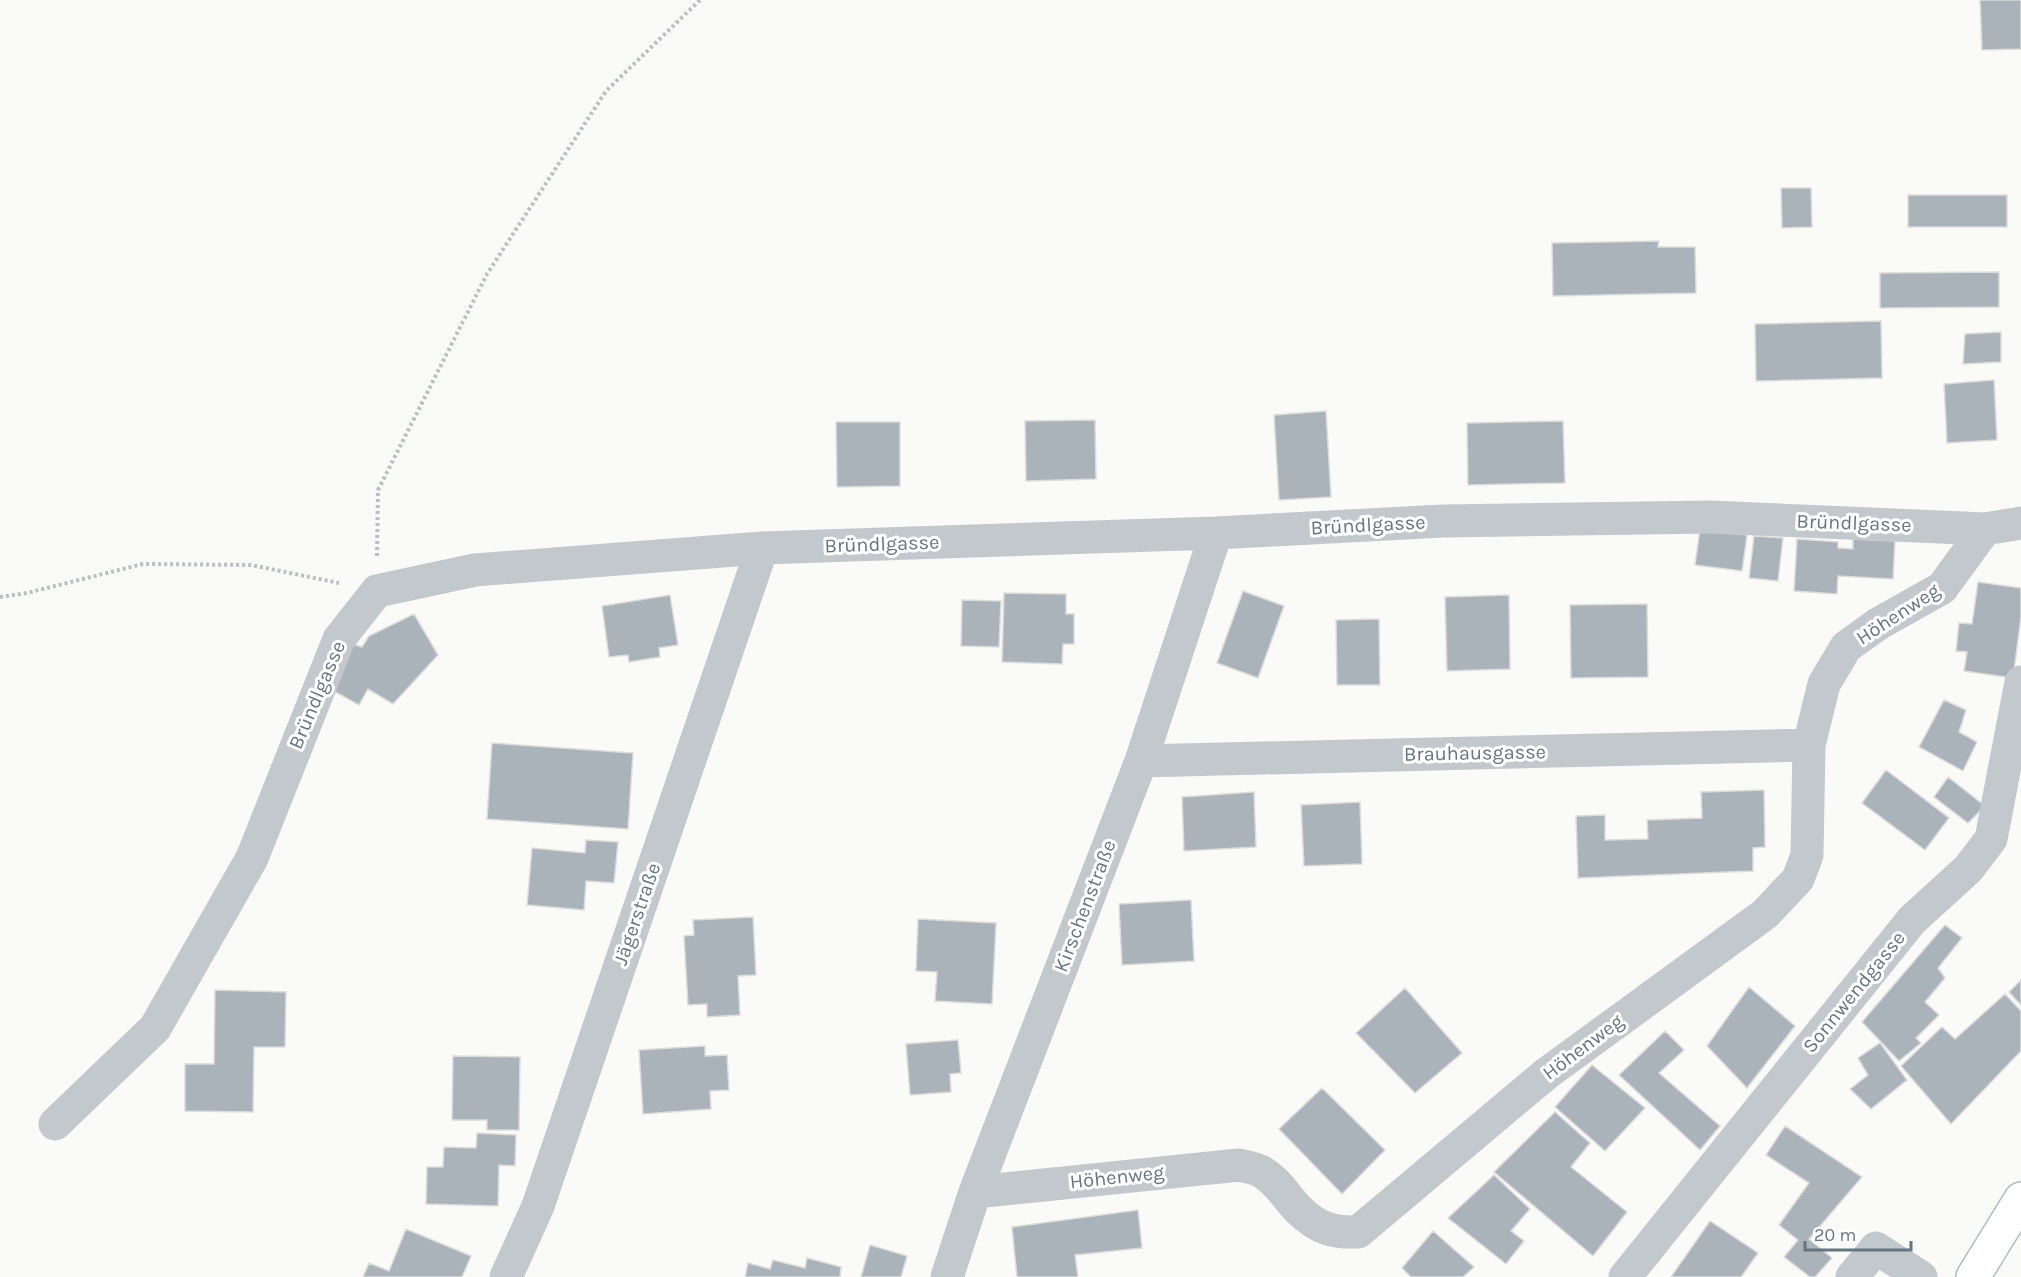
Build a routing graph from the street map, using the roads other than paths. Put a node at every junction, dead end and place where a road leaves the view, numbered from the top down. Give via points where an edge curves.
1 (2021, 524) edge
2 (1985, 529) junction
3 (1216, 533) junction
4 (762, 548) junction
5 (2021, 682) edge
6 (1809, 745) junction
7 (1141, 761) junction
8 (56, 1124) dead end
9 (975, 1192) junction
10 (2021, 1199) edge
11 (506, 1277) edge
12 (948, 1277) edge
13 (1625, 1277) edge
14 (1852, 1277) edge
15 (1921, 1277) edge
16 (1972, 1277) edge

1 - 2 street, Bründlgasse
2 - 3 street, Bründlgasse via 1711,517 1443,521
2 - 6 street, Höhenweg via 1942,588 1846,647 1824,684
3 - 4 street, Bründlgasse
3 - 7 street, Kirschenstraße
4 - 8 street, Bründlgasse via 475,570 377,591 339,639 252,858 155,1028
4 - 11 street, Jägerstraße via 538,1206
5 - 13 street, Sonnwendgasse via 1991,839 1968,869 1912,920
6 - 7 street, Brauhausgasse
6 - 9 street, Höhenweg via 1807,855 1798,879 1765,914 1546,1074 1358,1232 1324,1229 1262,1172 1239,1165
7 - 9 street, Kirschenstraße
9 - 12 street, Kirschenstraße
10 - 16 main road
14 - 15 street via 1876,1248

